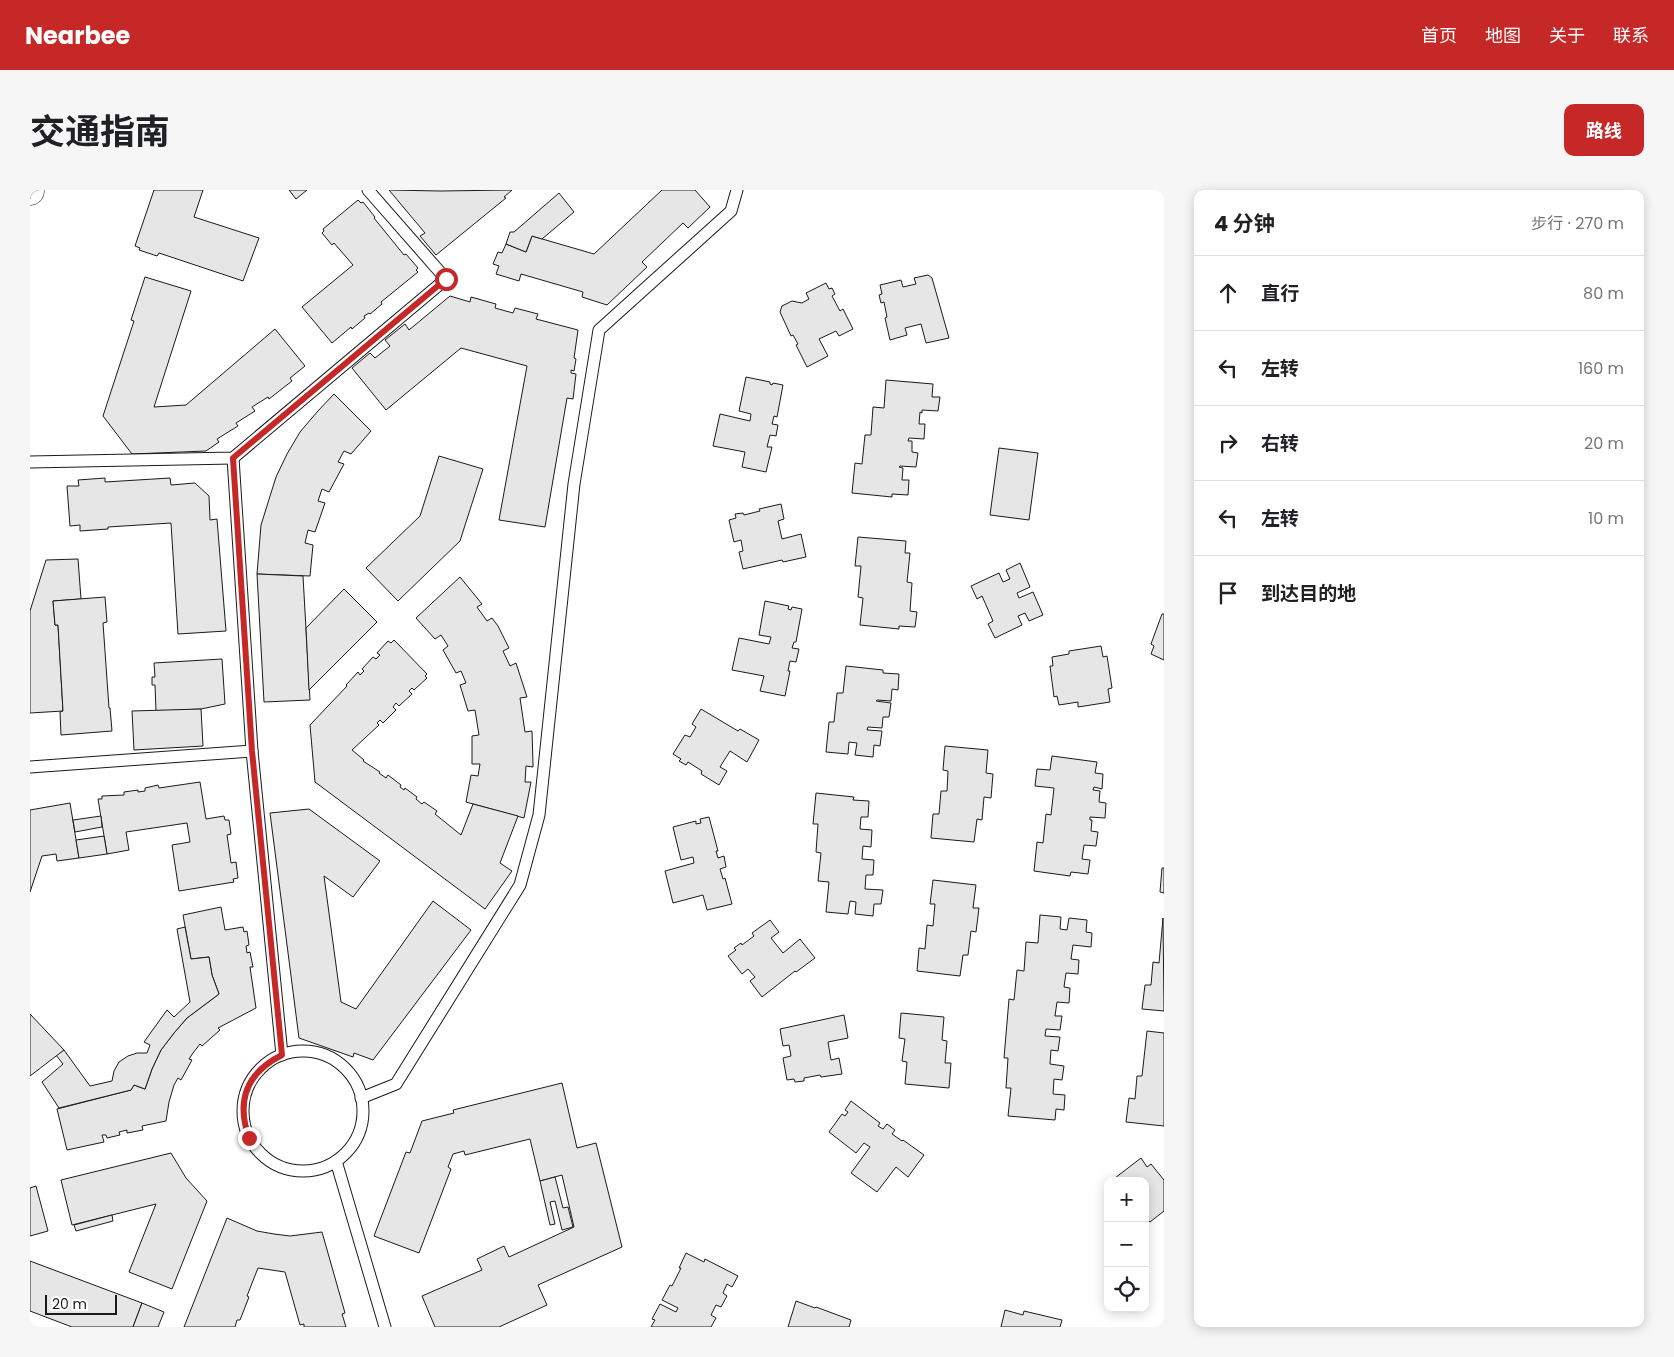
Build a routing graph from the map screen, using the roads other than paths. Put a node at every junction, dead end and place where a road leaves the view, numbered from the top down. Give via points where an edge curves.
1 (368, 190) edge
2 (737, 190) edge
3 (233, 458) junction
4 (30, 462) edge
5 (252, 751) junction
6 (30, 767) edge
7 (282, 1055) junction
8 (361, 1098) junction
9 (336, 1162) junction
10 (385, 1327) edge

1 - 3 lane via 446,279
2 - 8 lane via 731,211 598,330 574,484 539,815 520,885 396,1084
3 - 4 lane
3 - 5 lane
5 - 6 lane
5 - 7 lane
7 - 8 lane via 311,1052 338,1062 356,1084
7 - 9 lane via 269,1061 250,1082 242,1110 249,1138 268,1160 294,1171 309,1171
8 - 9 lane via 361,1126 347,1152
9 - 10 lane

